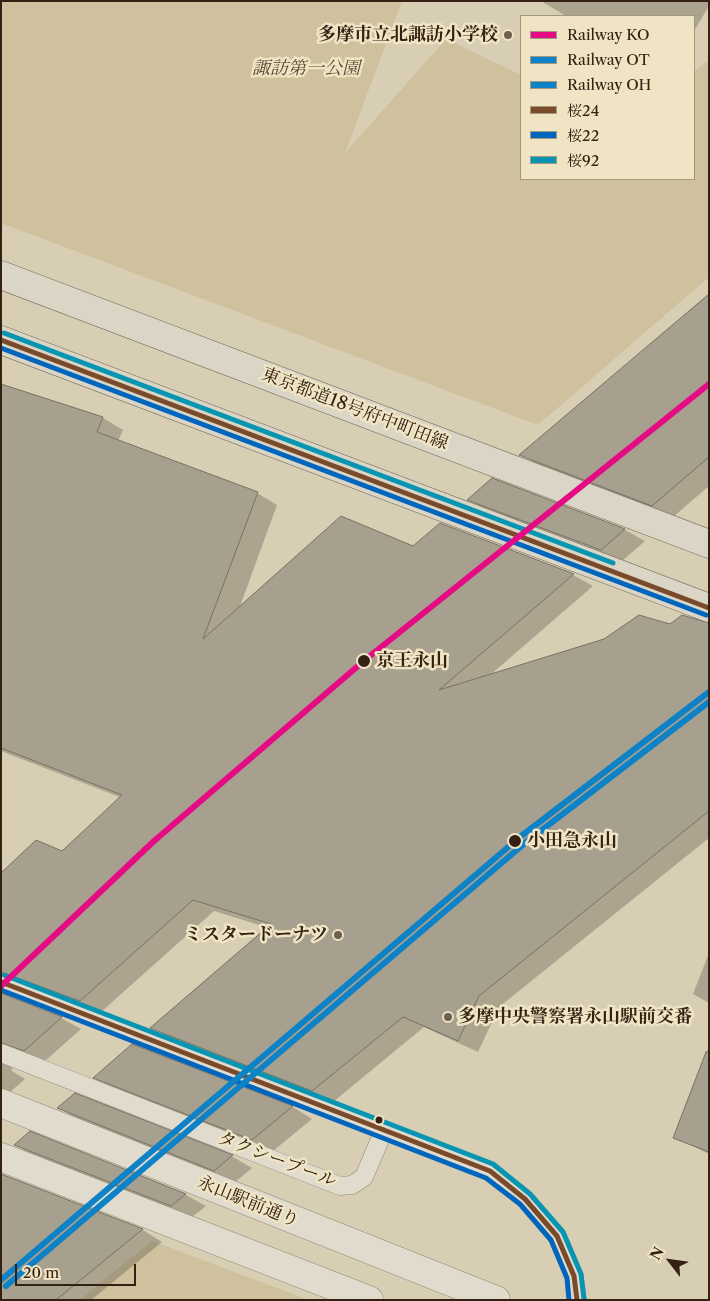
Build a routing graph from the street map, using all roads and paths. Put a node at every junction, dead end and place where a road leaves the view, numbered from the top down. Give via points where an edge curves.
1 (1, 275) edge
2 (1, 340) edge
3 (709, 544) edge
4 (709, 608) edge
5 (1, 982) edge
6 (1, 1053) edge
7 (1, 1104) edge
8 (384, 1130) junction
9 (1, 1157) edge
10 (369, 1300) edge
11 (496, 1300) edge
12 (577, 1300) edge

1 - 3 main road, 東京都道18号府中町田線
2 - 4 main road
5 - 8 lane
6 - 8 lane, タクシープール via 340,1186 352,1185 364,1177
7 - 11 street, 永山駅前通り
8 - 12 lane via 490,1171 525,1199 557,1236 574,1276
9 - 10 street

